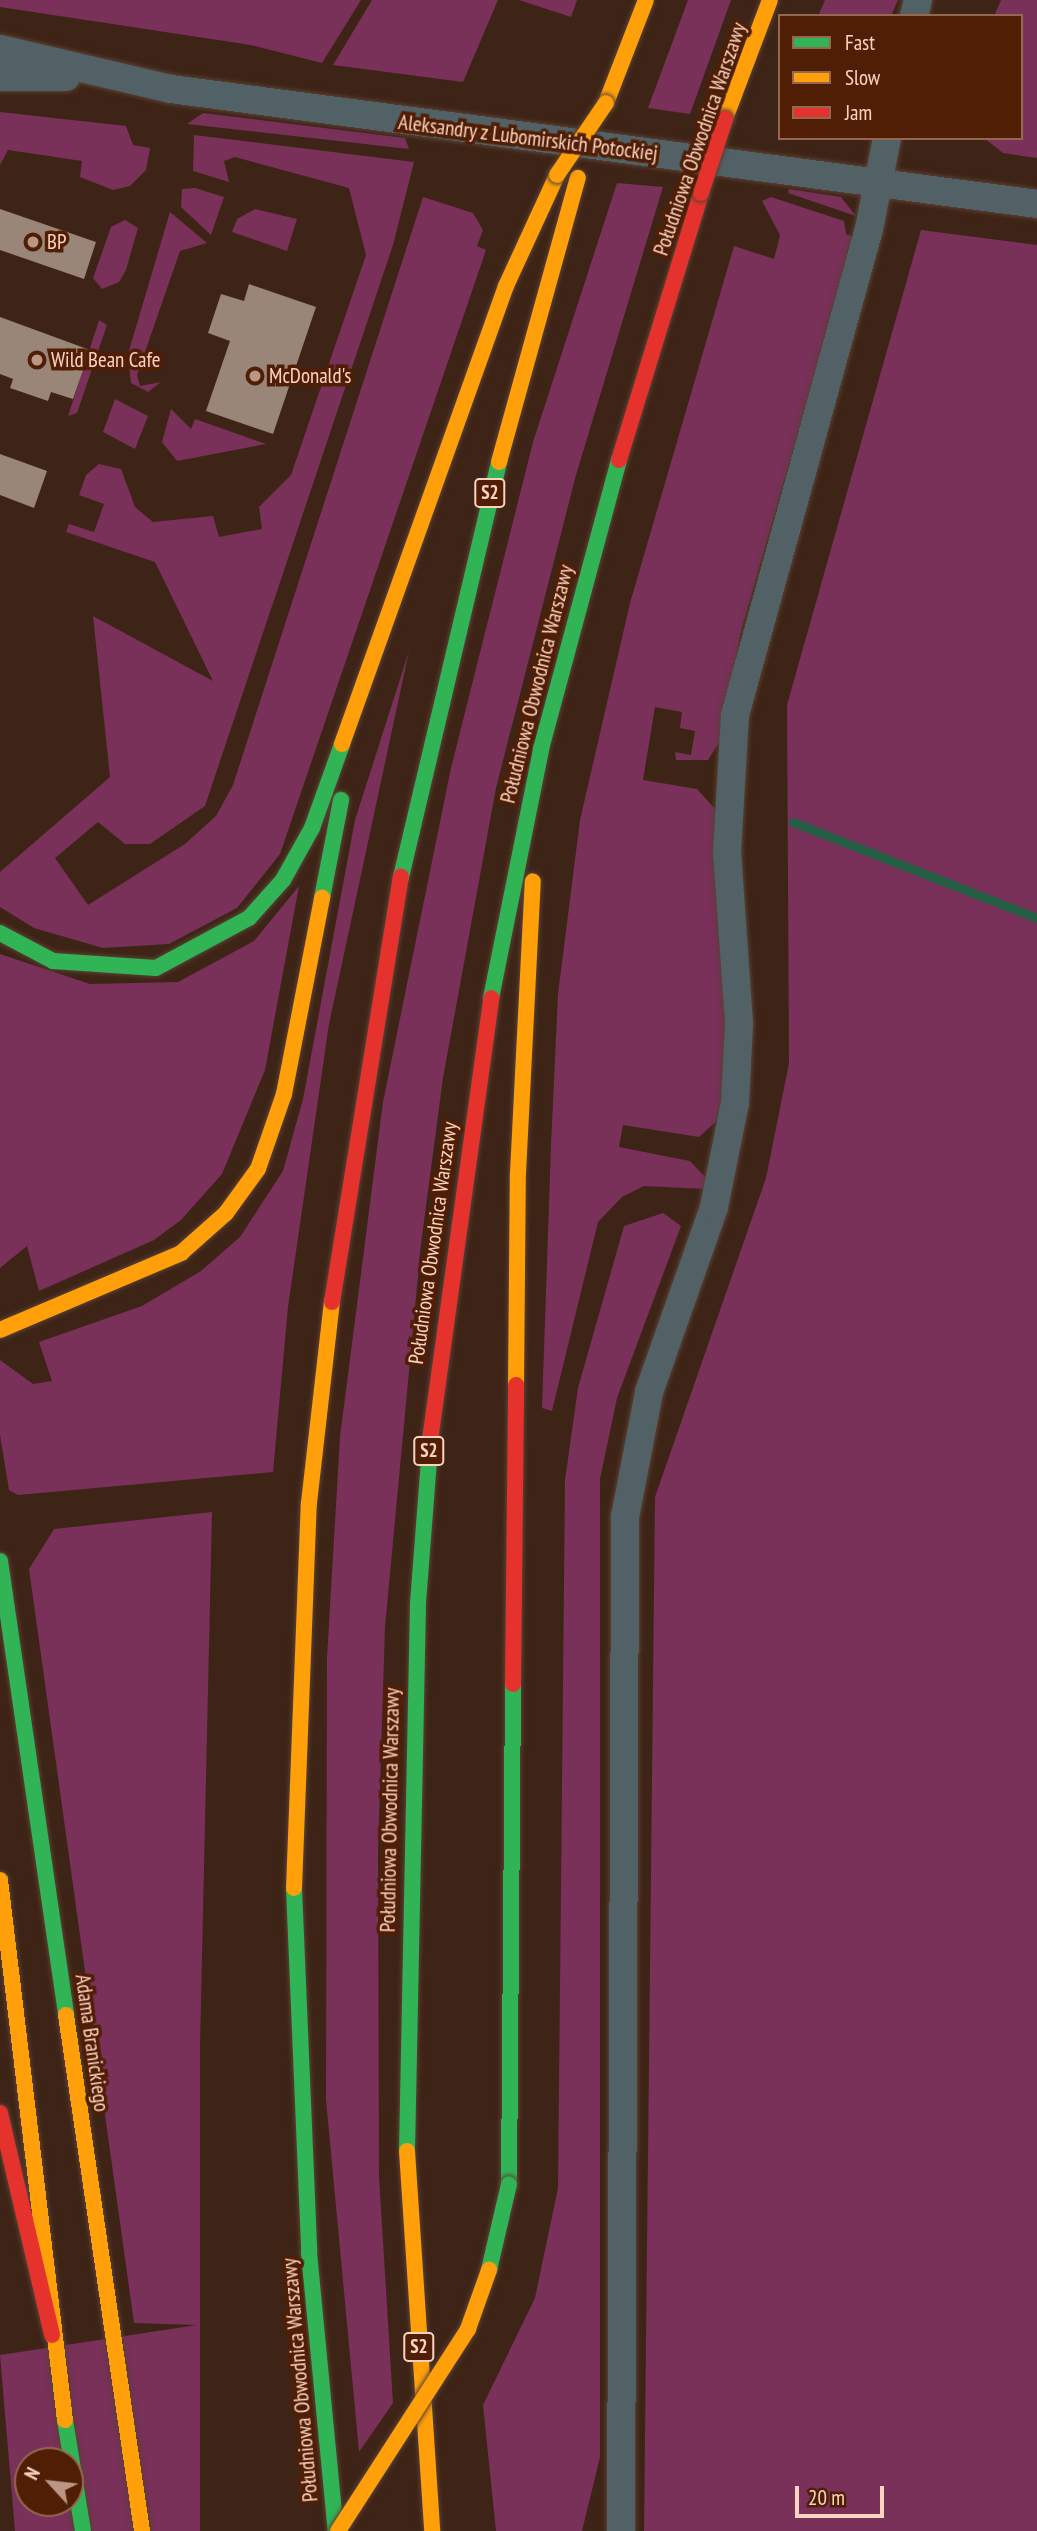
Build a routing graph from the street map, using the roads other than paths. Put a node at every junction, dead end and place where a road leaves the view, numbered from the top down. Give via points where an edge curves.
1 (646, 0) edge
2 (770, 0) edge
3 (0, 48) edge
4 (0, 77) edge
5 (103, 78) junction
6 (606, 103) junction
7 (887, 140) edge
8 (879, 183) junction
9 (1037, 204) edge
10 (367, 678) junction
11 (541, 748) junction
12 (0, 933) edge
13 (0, 1330) edge
14 (0, 1561) edge
15 (0, 1880) edge
16 (0, 2113) edge
17 (52, 2335) junction
18 (83, 2531) edge
19 (142, 2531) edge
20 (337, 2531) edge
21 (432, 2531) edge
22 (621, 2531) edge

1 - 6 main road, Południowa Obwodnica Warszawy / S2
2 - 11 main road, Południowa Obwodnica Warszawy / S2, bridge via 725,119 588,561
3 - 5 street, Aleksandry z Lubomirskich Potockiej
4 - 5 street, Aleksandry z Lubomirskich Potockiej
5 - 8 street, Aleksandry z Lubomirskich Potockiej
6 - 10 main road, bridge via 557,175 501,298
6 - 20 main road, Południowa Obwodnica Warszawy / S2, bridge via 578,178 480,532 412,810 334,1282 309,1503 295,1743 294,1902 309,2253
7 - 8 street
8 - 9 street, Aleksandry z Lubomirskich Potockiej
8 - 22 street via 735,715 727,853 739,1023 735,1103 714,1207 649,1392 625,1517
10 - 12 main road via 312,828 283,880 249,918 156,968 53,961
10 - 13 main road via 284,1094 258,1169 226,1213 181,1253
11 - 20 main road, bridge via 519,1173 509,2184 499,2241 468,2329
11 - 21 main road, Południowa Obwodnica Warszawy / S2 via 458,1190 418,1603 407,2163
14 - 19 main road, Adama Branickiego
15 - 17 main road via 25,2048
16 - 17 main road
17 - 18 main road

